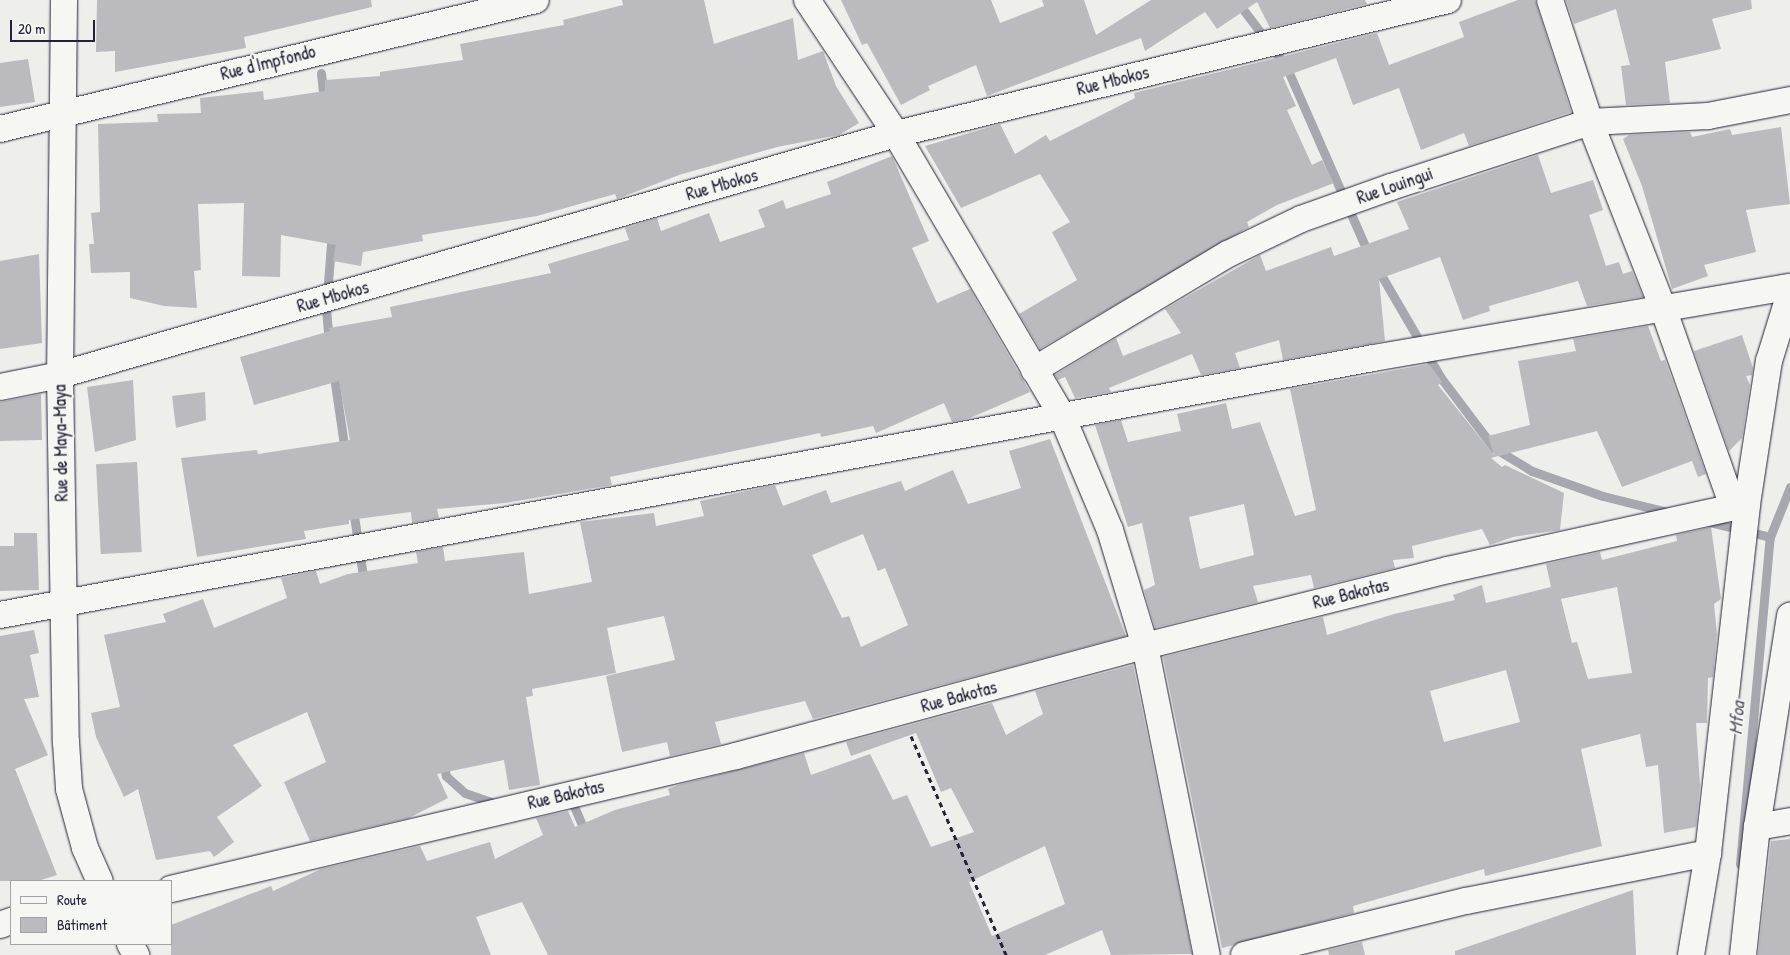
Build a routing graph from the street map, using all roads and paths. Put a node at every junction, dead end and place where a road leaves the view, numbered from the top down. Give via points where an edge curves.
1 (64, 0) edge
2 (536, 0) edge
3 (807, 0) edge
4 (1448, 0) edge
5 (1550, 0) edge
6 (1790, 100) edge
7 (61, 115) junction
8 (1590, 122) junction
9 (0, 129) edge
10 (896, 134) junction
11 (1790, 287) edge
12 (1790, 293) edge
13 (1663, 308) junction
14 (1034, 370) junction
15 (60, 375) junction
16 (0, 388) edge
17 (1062, 416) junction
18 (1740, 506) junction
19 (64, 603) junction
20 (0, 616) edge
21 (1790, 616) edge
22 (1145, 646) junction
23 (901, 712) junction
24 (1790, 820) edge
25 (1757, 827) junction
26 (1708, 853) junction
27 (100, 880) edge
28 (172, 889) edge
29 (1006, 955) edge
30 (1207, 955) edge
31 (1244, 955) edge
32 (1691, 955) edge
33 (1743, 955) edge

1 - 7 street, Rue de Maya-Maya
2 - 7 street, Rue d'Impfondo
3 - 10 street
4 - 10 street, Rue Mbokos
5 - 8 street
6 - 8 street, Rue Louingui via 1708,116
7 - 9 street, Rue d'Impfondo
7 - 15 street, Rue de Maya-Maya
8 - 13 street
8 - 14 street, Rue Louingui via 1301,220 1228,254
10 - 14 street
10 - 15 street, Rue Mbokos
11 - 13 street
12 - 18 street via 1769,361
13 - 17 street
13 - 18 street
14 - 17 street
15 - 16 street, Rue Mbokos
15 - 19 street, Rue de Maya-Maya
17 - 19 street
17 - 22 street via 1110,530
18 - 22 street, Rue Bakotas via 1448,570
18 - 26 street
19 - 20 street
19 - 27 street, Rue de Maya-Maya via 69,789 85,848
21 - 25 street
22 - 23 street, Rue Bakotas
22 - 30 street
23 - 28 street, Rue Bakotas via 736,756
23 - 29 path
24 - 25 street
25 - 33 street
26 - 31 street via 1466,901
26 - 32 street

